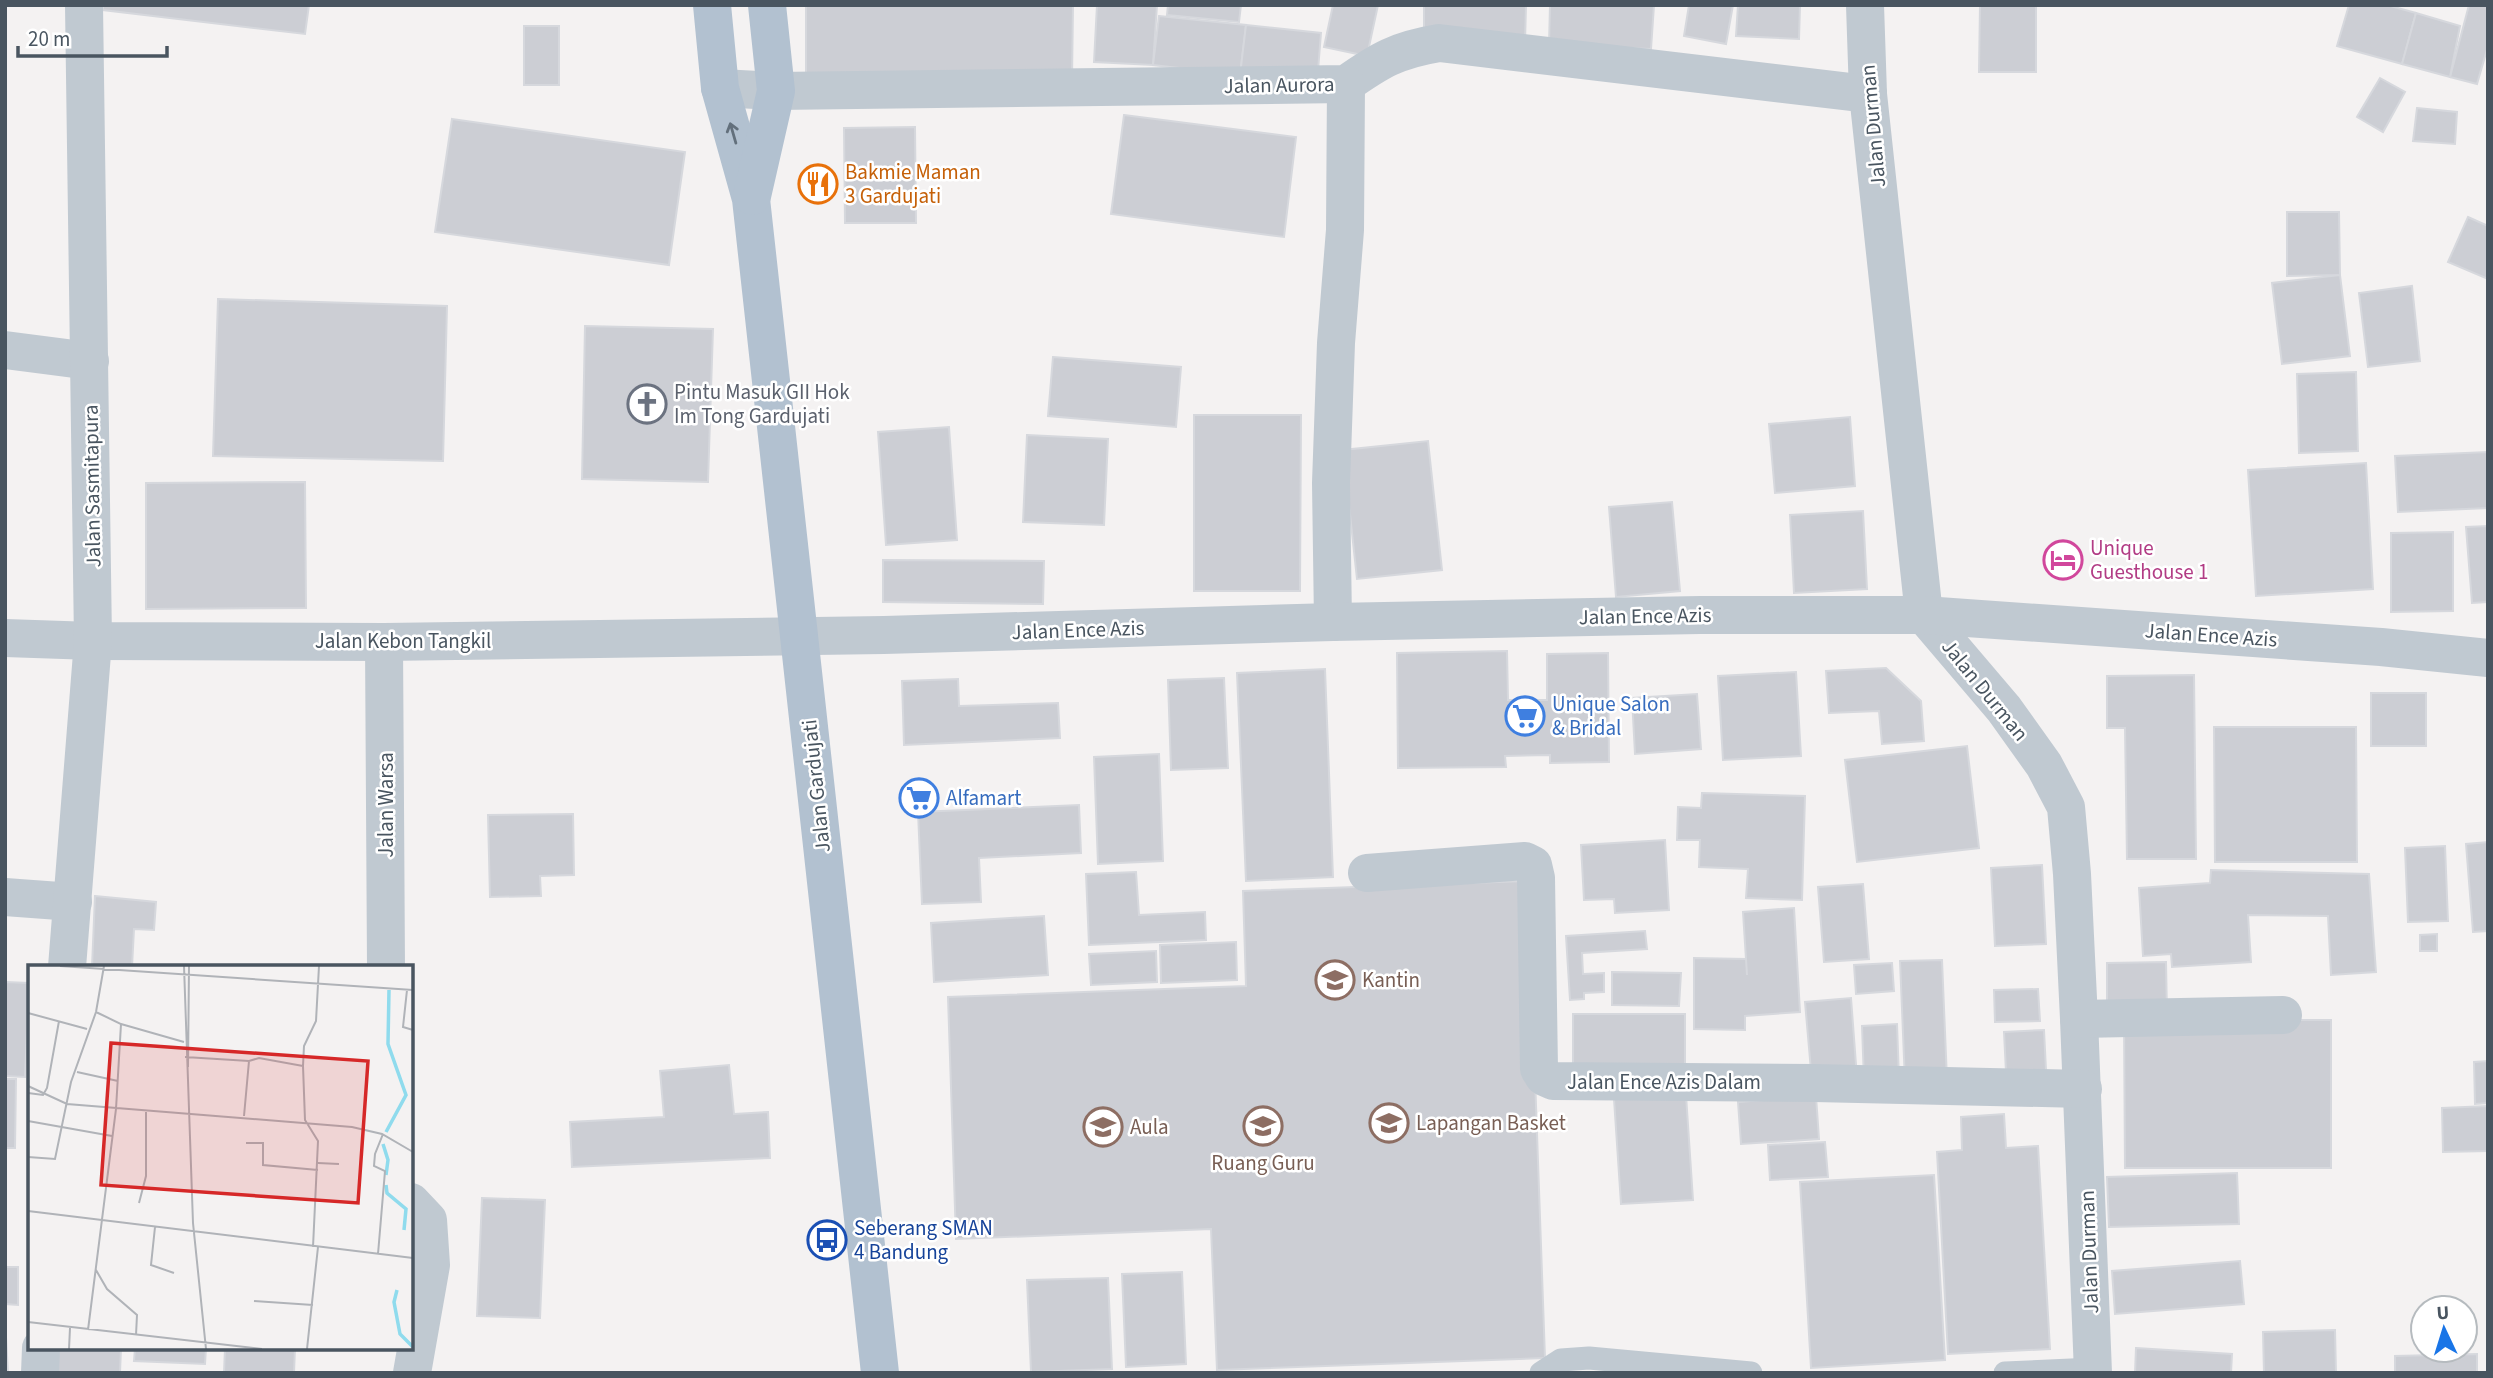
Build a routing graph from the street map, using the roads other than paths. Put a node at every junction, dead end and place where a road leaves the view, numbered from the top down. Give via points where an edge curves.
1 (84, 5) edge
2 (712, 5) edge
3 (767, 5) edge
4 (1865, 5) edge
5 (1346, 84) junction
6 (720, 88) junction
7 (776, 91) junction
8 (1868, 94) junction
9 (751, 199) junction
10 (5, 350) edge
11 (90, 361) junction
12 (1924, 615) junction
13 (1333, 622) junction
14 (800, 636) junction
15 (5, 638) edge
16 (93, 641) junction
17 (384, 642) junction
18 (2488, 658) edge
19 (1367, 873) dead end
20 (5, 897) edge
21 (73, 902) junction
22 (67, 965) edge
23 (386, 965) edge
24 (2283, 1015) dead end
25 (2080, 1019) junction
26 (2083, 1089) junction
27 (413, 1204) edge
28 (41, 1350) edge
29 (2093, 1371) edge
30 (40, 1373) edge
31 (412, 1373) edge
32 (880, 1373) edge
33 (1541, 1373) edge
34 (1751, 1373) edge
35 (2005, 1373) edge

1 - 11 street, Jalan Sasmitapura
2 - 6 main road, Jalan Gardujati
3 - 7 main road, Jalan Gardujati
4 - 8 street, Jalan Durman
5 - 7 street, Jalan Aurora
5 - 8 street, Jalan Aurora via 1380,60 1409,48 1440,43
5 - 13 street via 1345,229 1331,483
6 - 7 street, Jalan Aurora
9 -> 6 main road, Jalan Gardujati
7 - 9 main road, Jalan Gardujati
8 - 12 street, Jalan Durman
9 - 14 main road, Jalan Gardujati
10 - 11 street
11 - 16 street, Jalan Sasmitapura
12 - 13 street, Jalan Ence Azis
12 - 18 street, Jalan Ence Azis
12 - 25 street, Jalan Durman via 2004,709 2066,807
13 - 14 street, Jalan Ence Azis
14 - 17 street, Jalan Kebon Tangkil
14 - 32 main road, Jalan Gardujati
15 - 16 street, Jalan Kebon Tangkil
16 - 17 street, Jalan Kebon Tangkil
16 - 21 street, Jalan Sasmitapura
17 - 23 street, Jalan Warsa
19 - 26 street, Jalan Ence Azis Dalam via 1525,861 1533,865 1539,1069 1553,1082
20 - 21 street
21 - 22 street, Jalan Sasmitapura
24 - 25 street
25 - 26 street, Jalan Durman
26 - 29 street, Jalan Durman
27 - 31 street via 428,1220 431,1265
28 - 30 street
29 - 35 lane
33 - 34 lane via 1560,1360 1589,1357

